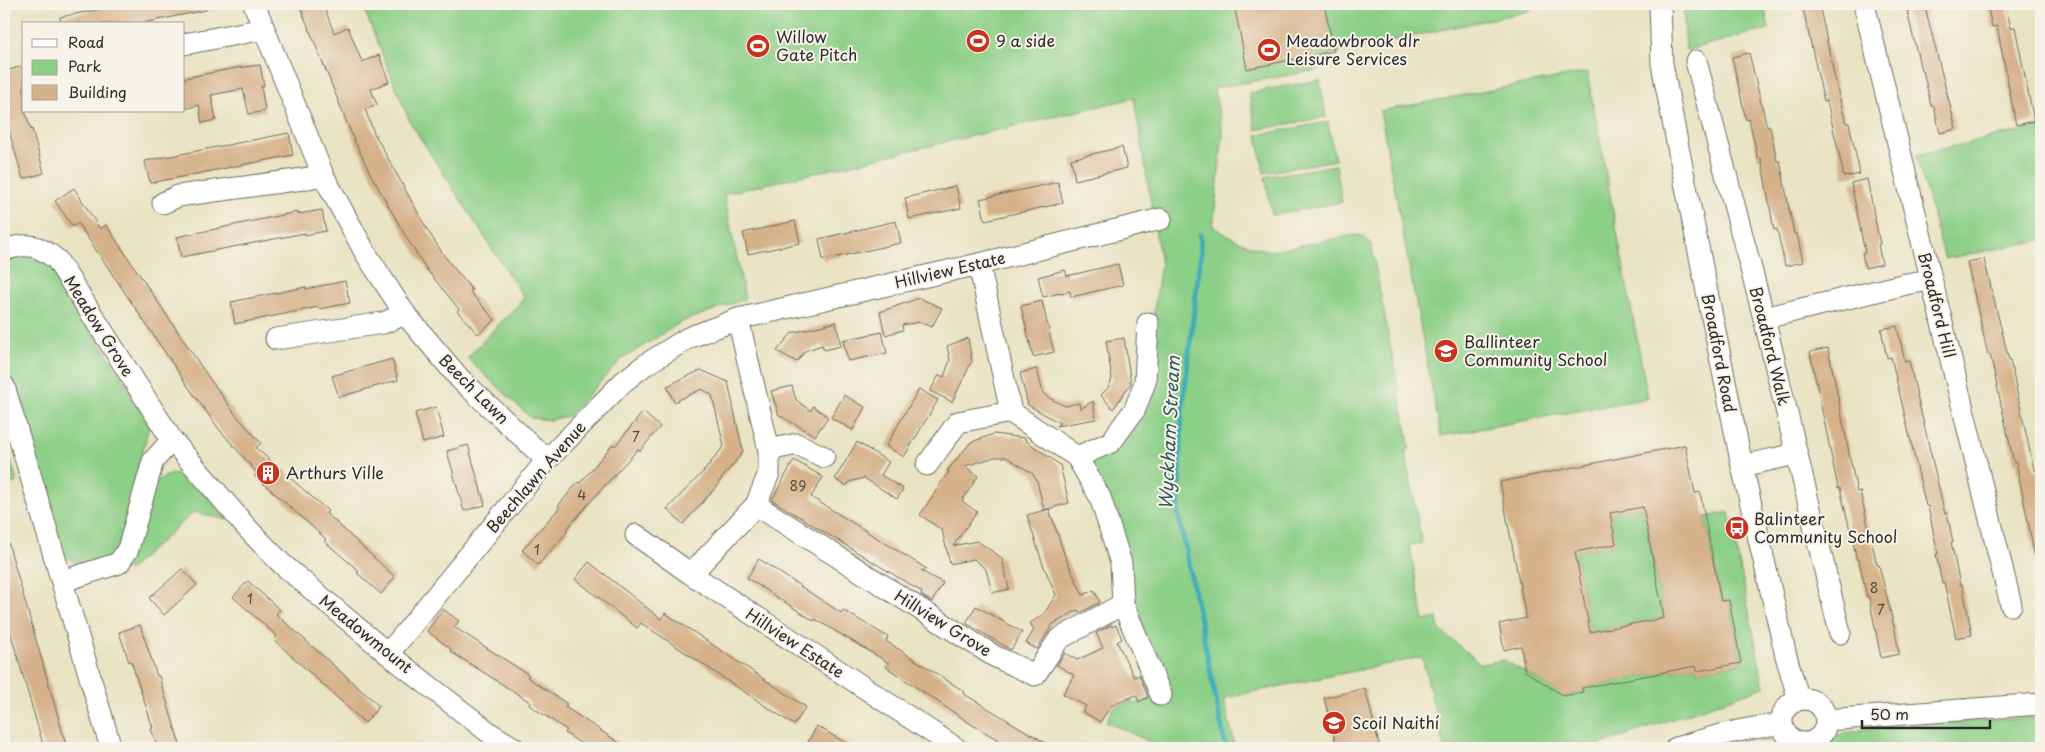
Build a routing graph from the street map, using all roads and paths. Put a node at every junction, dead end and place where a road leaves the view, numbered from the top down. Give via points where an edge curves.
1 (254, 4) edge
2 (1660, 4) edge
3 (1864, 4) edge
4 (264, 29) junction
5 (185, 44) edge
6 (1696, 61) dead end
7 (323, 174) junction
8 (163, 202) dead end
9 (1162, 219) dead end
10 (4, 248) edge
11 (978, 264) junction
12 (1931, 280) junction
13 (405, 314) junction
14 (1764, 318) junction
15 (738, 319) junction
16 (1148, 323) dead end
17 (276, 339) dead end
18 (4, 386) edge
19 (1011, 412) junction
20 (11, 440) edge
21 (172, 440) junction
22 (769, 450) junction
23 (1796, 454) junction
24 (824, 457) dead end
25 (1077, 457) junction
26 (547, 460) junction
27 (927, 464) dead end
28 (1742, 466) junction
29 (756, 504) junction
30 (247, 528) joint
31 (636, 535) dead end
32 (691, 574) junction
33 (63, 581) junction
34 (1122, 604) junction
35 (2011, 605) dead end
36 (1840, 633) dead end
37 (388, 654) junction
38 (1161, 695) dead end
39 (1799, 700) junction
40 (2041, 704) edge
41 (1826, 720) junction
42 (1782, 725) junction
43 (487, 741) edge
44 (111, 748) edge
45 (514, 748) edge
46 (956, 748) edge
47 (1676, 748) edge

1 - 4 street, Beech Lawn
2 - 28 street, Broadford Road via 1664,79
3 - 12 street, Broadford Hill
4 - 5 street
4 - 7 street, Beech Lawn
6 - 14 street, Broadford Walk
7 - 8 street via 178,196
7 - 13 street, Beech Lawn via 366,254
9 - 11 street, Hillview Estate
10 - 21 street, Meadow Grove via 43,248 57,260
11 - 15 street, Hillview Estate
11 - 19 street
12 - 14 street
12 - 35 street, Broadford Hill
13 - 17 street via 383,322
13 - 26 street, Beech Lawn via 460,379
14 - 23 street, Broadford Walk
15 - 22 street
15 - 26 street, Beechlawn Avenue via 688,338 650,372 623,382
16 - 25 street via 1145,382 1135,409 1111,442
18 - 20 street
19 - 25 street
19 - 27 street via 958,422
20 - 33 street
21 - 30 street, Meadow Grove
21 - 33 street via 153,461 128,549 119,563
22 - 24 street via 797,444
22 - 29 street via 769,473
23 - 28 street
23 - 36 street, Broadford Walk
25 - 34 street via 1100,497 1120,560
26 - 37 street, Beechlawn Avenue
28 - 39 street, Broadford Road
29 - 32 street
29 - 34 street, Hillview Grove via 994,656 1035,675 1058,639
30 - 37 street, Meadowmount via 282,564
31 - 32 street, Hillview Estate
32 - 46 street, Hillview Estate
33 - 44 street
34 - 38 street
37 - 43 street, Meadowmount
39 - 41 street via 1814,702
39 - 42 street via 1784,711
40 - 41 street
41 - 42 street via 1823,733 1806,744 1787,737
42 - 47 street via 1734,731
43 - 45 street, Meadowmount

